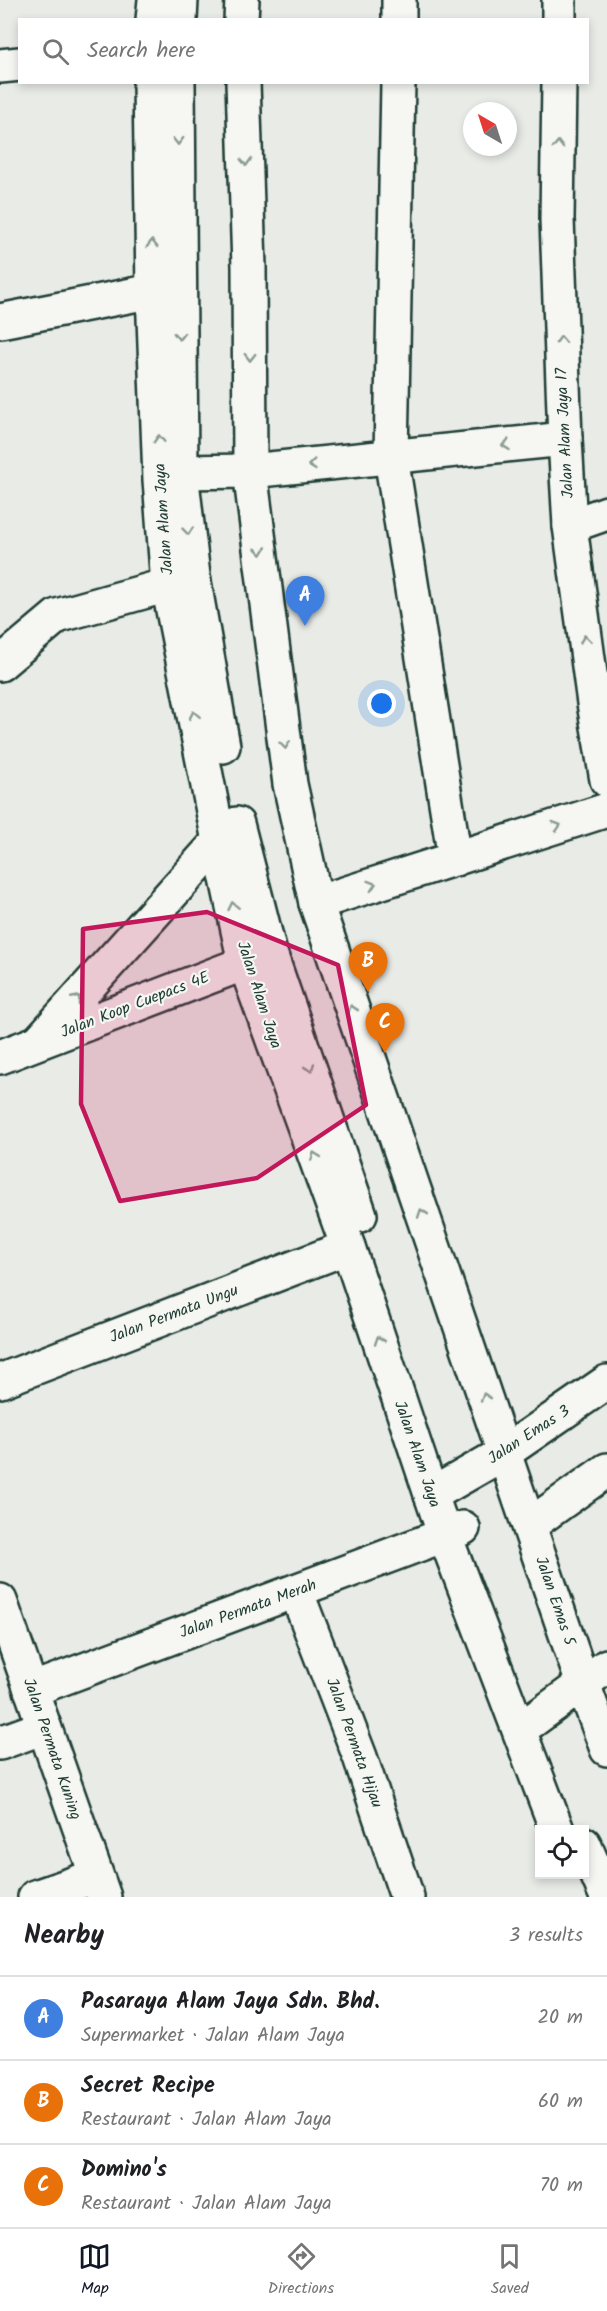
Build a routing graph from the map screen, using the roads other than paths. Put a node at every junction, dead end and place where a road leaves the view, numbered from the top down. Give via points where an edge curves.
1 (155, 0) edge
2 (182, 0) edge
3 (242, 0) edge
4 (399, 0) edge
5 (559, 0) edge
6 (153, 18) edge
7 (180, 18) edge
8 (241, 18) edge
9 (399, 18) edge
10 (559, 18) edge
11 (18, 64) edge
12 (0, 66) edge
13 (150, 84) edge
14 (178, 84) edge
15 (243, 84) edge
16 (398, 84) edge
17 (559, 84) edge
18 (153, 291) junction
19 (0, 321) edge
20 (565, 439) junction
21 (392, 457) junction
22 (250, 471) junction
23 (181, 472) junction
24 (607, 513) edge
25 (570, 526) junction
26 (168, 585) junction
27 (0, 664) edge
28 (607, 780) edge
29 (607, 810) edge
30 (219, 842) junction
31 (454, 859) junction
32 (316, 903) junction
33 (258, 958) junction
34 (38, 1042) junction
35 (0, 1057) edge
36 (348, 1247) junction
37 (0, 1381) edge
38 (607, 1382) edge
39 (504, 1453) junction
40 (607, 1470) edge
41 (440, 1490) junction
42 (530, 1525) junction
43 (454, 1532) junction
44 (296, 1591) junction
45 (0, 1600) edge
46 (595, 1675) edge
47 (32, 1690) junction
48 (532, 1721) junction
49 (44, 1727) junction
50 (0, 1743) edge
51 (607, 1749) edge
52 (555, 1825) edge
53 (576, 1825) edge
54 (589, 1854) edge
55 (576, 1879) edge
56 (100, 1886) edge
57 (35, 1897) edge
58 (407, 1897) edge
59 (583, 1897) edge
60 (607, 1897) edge

1 - 6 street
2 - 7 street
3 - 8 street
4 - 9 street
5 - 10 street
11 - 12 street
18 -> 13 street, Jalan Alam Jaya
14 -> 23 street, Jalan Alam Jaya
15 -> 22 street, Jalan Emas 5
16 - 21 street
20 -> 17 street, Jalan Alam Jaya 17 via 557,219
18 - 19 street
26 -> 18 street, Jalan Alam Jaya
20 -> 21 street
20 - 25 street, Jalan Alam Jaya 17
21 -> 22 street
21 - 31 street
22 - 23 street
22 -> 32 street, Jalan Emas 5 via 290,784
23 -> 33 street, Jalan Alam Jaya via 193,576
24 - 25 street
28 -> 25 street, Jalan Alam Jaya 17
26 - 27 street via 57,616
30 -> 26 street, Jalan Alam Jaya
31 -> 29 street
33 -> 30 street, Jalan Alam Jaya
34 -> 30 street
32 -> 31 street
39 -> 32 street, Jalan Emas 5
33 - 34 street, Jalan Koop Cuepacs 4E
36 -> 33 street, Jalan Alam Jaya
33 -> 41 street, Jalan Alam Jaya via 366,1231
34 - 35 street, Jalan Koop Cuepacs 4E
36 - 37 street, Jalan Permata Ungu
41 -> 36 street, Jalan Alam Jaya
38 - 39 street, Jalan Emas 3
39 - 41 street, Jalan Emas 3
39 - 42 street, Jalan Emas 5
40 - 42 street
41 - 43 street, Jalan Alam Jaya
42 - 46 street, Jalan Emas 5
43 - 44 street, Jalan Permata Merah
43 - 48 street, Jalan Alam Jaya
43 - 52 street, Jalan Alam Jaya
44 - 47 street, Jalan Permata Merah
44 - 58 street, Jalan Permata Hijau via 360,1757
45 - 47 street, Jalan Permata Kuning
46 - 48 street
46 - 51 street, Jalan Emas 5
47 - 49 street, Jalan Permata Kuning
48 - 53 street, Jalan Alam Jaya
49 - 50 street
49 - 56 street, Jalan Permata Kuning
54 - 60 street
55 - 59 street
56 - 57 street

